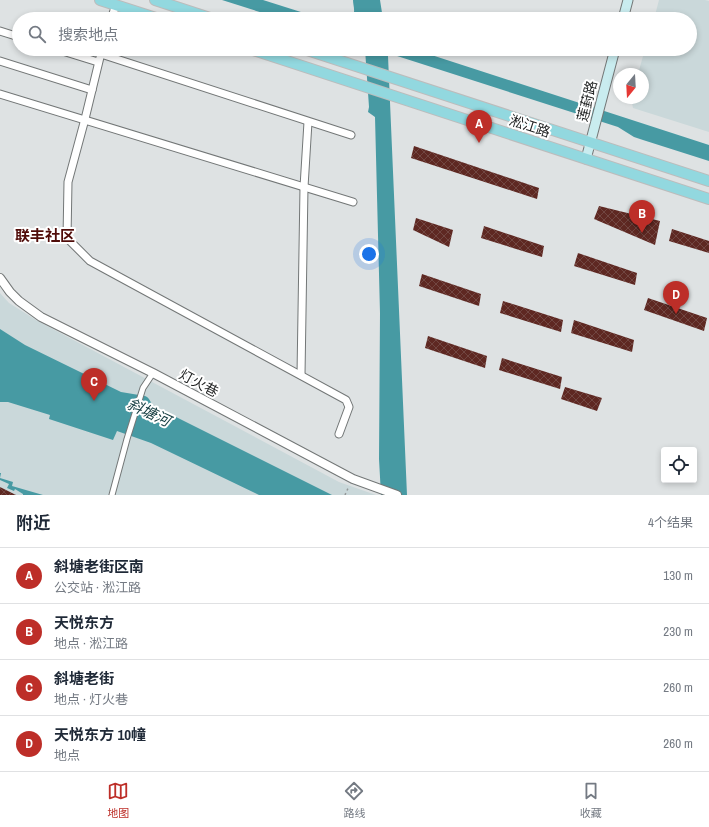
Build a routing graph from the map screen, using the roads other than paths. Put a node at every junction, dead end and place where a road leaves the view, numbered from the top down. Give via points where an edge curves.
1 (100, 0) edge
2 (154, 0) edge
3 (628, 0) edge
4 (117, 2) edge
5 (113, 12) edge
6 (142, 12) edge
7 (191, 12) edge
8 (625, 12) edge
9 (0, 31) edge
10 (12, 35) edge
11 (79, 56) edge
12 (100, 56) edge
13 (117, 56) edge
14 (272, 56) edge
15 (326, 56) edge
16 (613, 56) edge
17 (0, 61) edge
18 (98, 62) junction
19 (92, 90) junction
20 (0, 94) edge
21 (85, 119) junction
22 (308, 122) junction
23 (351, 135) dead end
24 (591, 143) junction
25 (586, 160) junction
26 (709, 181) edge
27 (304, 187) junction
28 (709, 199) edge
29 (353, 202) dead end
30 (0, 278) edge
31 (153, 373) junction
32 (301, 375) junction
33 (339, 434) dead end
34 (112, 495) edge
35 (397, 495) edge

1 - 4 main road
2 - 7 main road
3 - 8 main road
4 - 5 street
4 - 6 main road
9 - 10 street
11 - 18 street
12 - 18 street
13 - 22 street
14 - 25 main road, 淞江路
15 - 24 main road, 淞江路
16 - 24 main road, 莲葑路
17 - 19 street
18 - 19 street
19 - 21 street
20 - 21 street
21 - 27 street
21 - 32 street via 68,182 66,238 90,261
22 - 23 street
22 - 27 street
24 - 25 main road, 莲葑路
24 - 26 main road, 淞江路
25 - 28 main road, 淞江路
27 - 29 street
27 - 32 street
30 - 31 street, 灯火巷 via 14,297 35,312
31 - 34 street via 143,388
31 - 35 street, 灯火巷 via 353,478
32 - 33 street via 349,404

